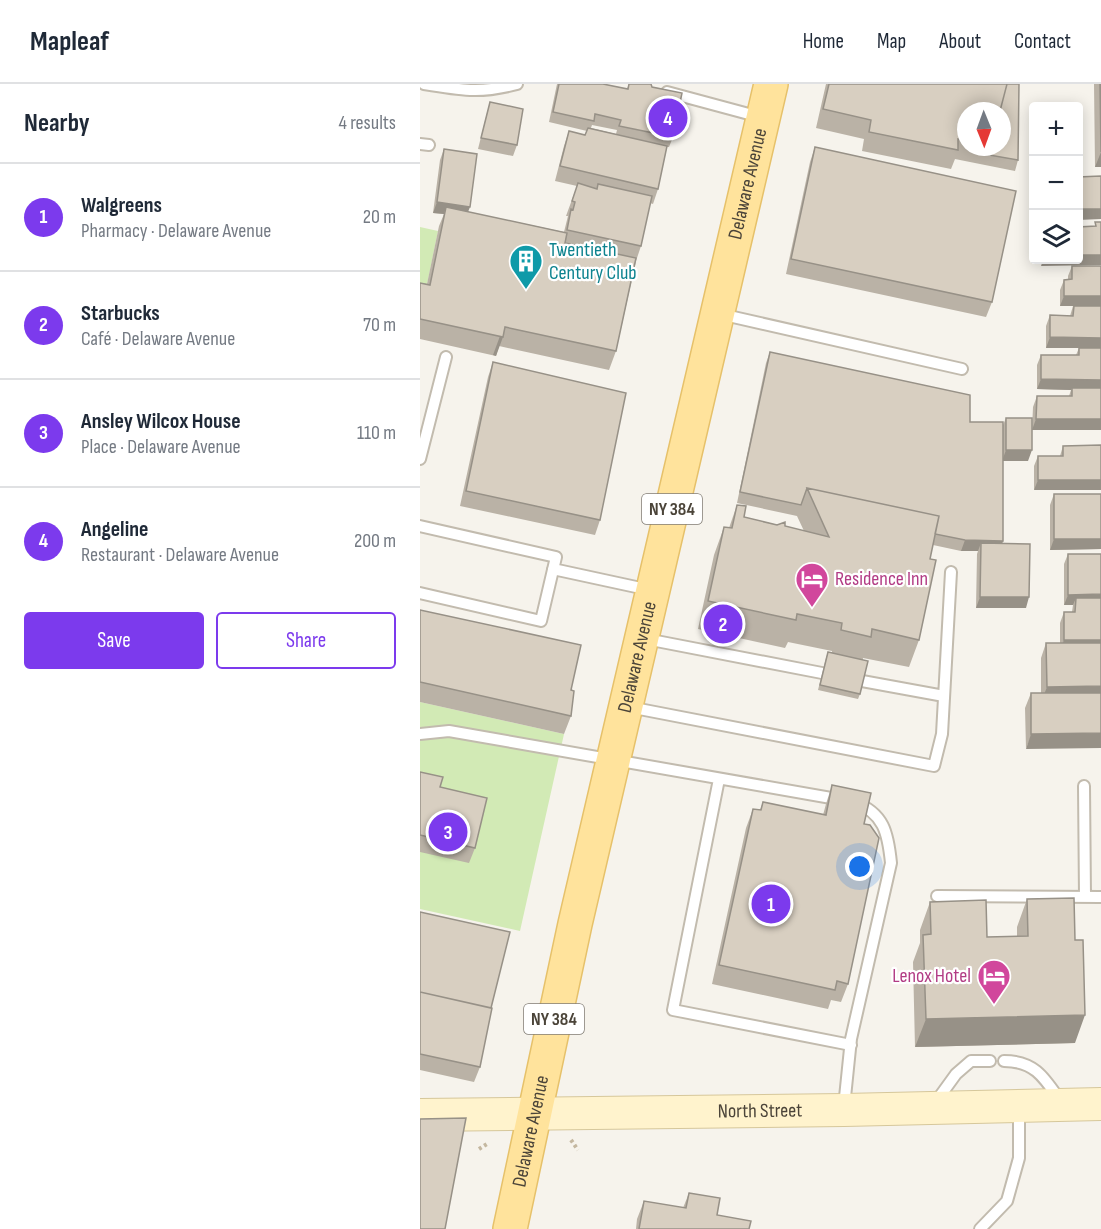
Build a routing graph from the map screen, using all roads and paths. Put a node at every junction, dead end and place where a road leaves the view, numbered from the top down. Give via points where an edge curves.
1 (424, 84) edge
2 (517, 84) edge
3 (770, 84) edge
4 (653, 89) edge
5 (763, 117) junction
6 (717, 313) junction
7 (446, 357) dead end
8 (962, 369) dead end
9 (420, 459) edge
10 (420, 526) edge
11 (553, 569) junction
12 (951, 572) dead end
13 (652, 591) junction
14 (420, 593) edge
15 (641, 639) junction
16 (822, 673) edge
17 (862, 681) edge
18 (944, 696) junction
19 (626, 706) junction
20 (420, 734) edge
21 (613, 761) junction
22 (719, 779) junction
23 (1084, 786) dead end
24 (937, 896) dead end
25 (1085, 897) junction
26 (1101, 897) edge
27 (850, 1045) junction
28 (1004, 1061) dead end
29 (990, 1062) dead end
30 (1101, 1104) edge
31 (1062, 1105) junction
32 (1019, 1106) junction
33 (932, 1108) junction
34 (844, 1110) junction
35 (420, 1114) edge
36 (534, 1114) junction
37 (488, 1143) dead end
38 (479, 1149) dead end
39 (510, 1229) edge
40 (980, 1229) edge

1 - 2 lane via 473,92
3 - 5 main road, Delaware Avenue / NY 384
4 - 5 lane
5 - 6 main road, Delaware Avenue / NY 384
6 - 8 lane
6 - 13 main road, Delaware Avenue / NY 384
7 - 9 lane
10 - 11 lane via 556,558
11 - 13 lane
11 - 14 lane via 541,621
12 - 18 lane
13 - 15 main road, Delaware Avenue / NY 384
15 - 16 lane
15 - 19 main road, Delaware Avenue / NY 384
17 - 18 lane
18 - 19 lane via 942,734 934,766
19 - 21 main road, Delaware Avenue / NY 384
20 - 21 lane via 449,731
21 - 22 lane
21 - 36 main road, Delaware Avenue / NY 384
22 - 27 lane via 854,802 869,808 883,824 891,863
22 - 27 lane via 673,1010
23 - 25 lane
24 - 25 lane
25 - 26 lane
27 - 34 lane
28 - 31 lane via 1016,1061 1041,1074
29 - 33 lane via 971,1061 956,1074
30 - 31 street, North Street
31 - 32 street, North Street
32 - 33 street, North Street
32 - 40 lane via 1019,1158 1007,1201
33 - 34 street, North Street
34 - 36 street, North Street
35 - 36 street, North Street
36 - 39 main road, Delaware Avenue / NY 384
37 - 38 path

